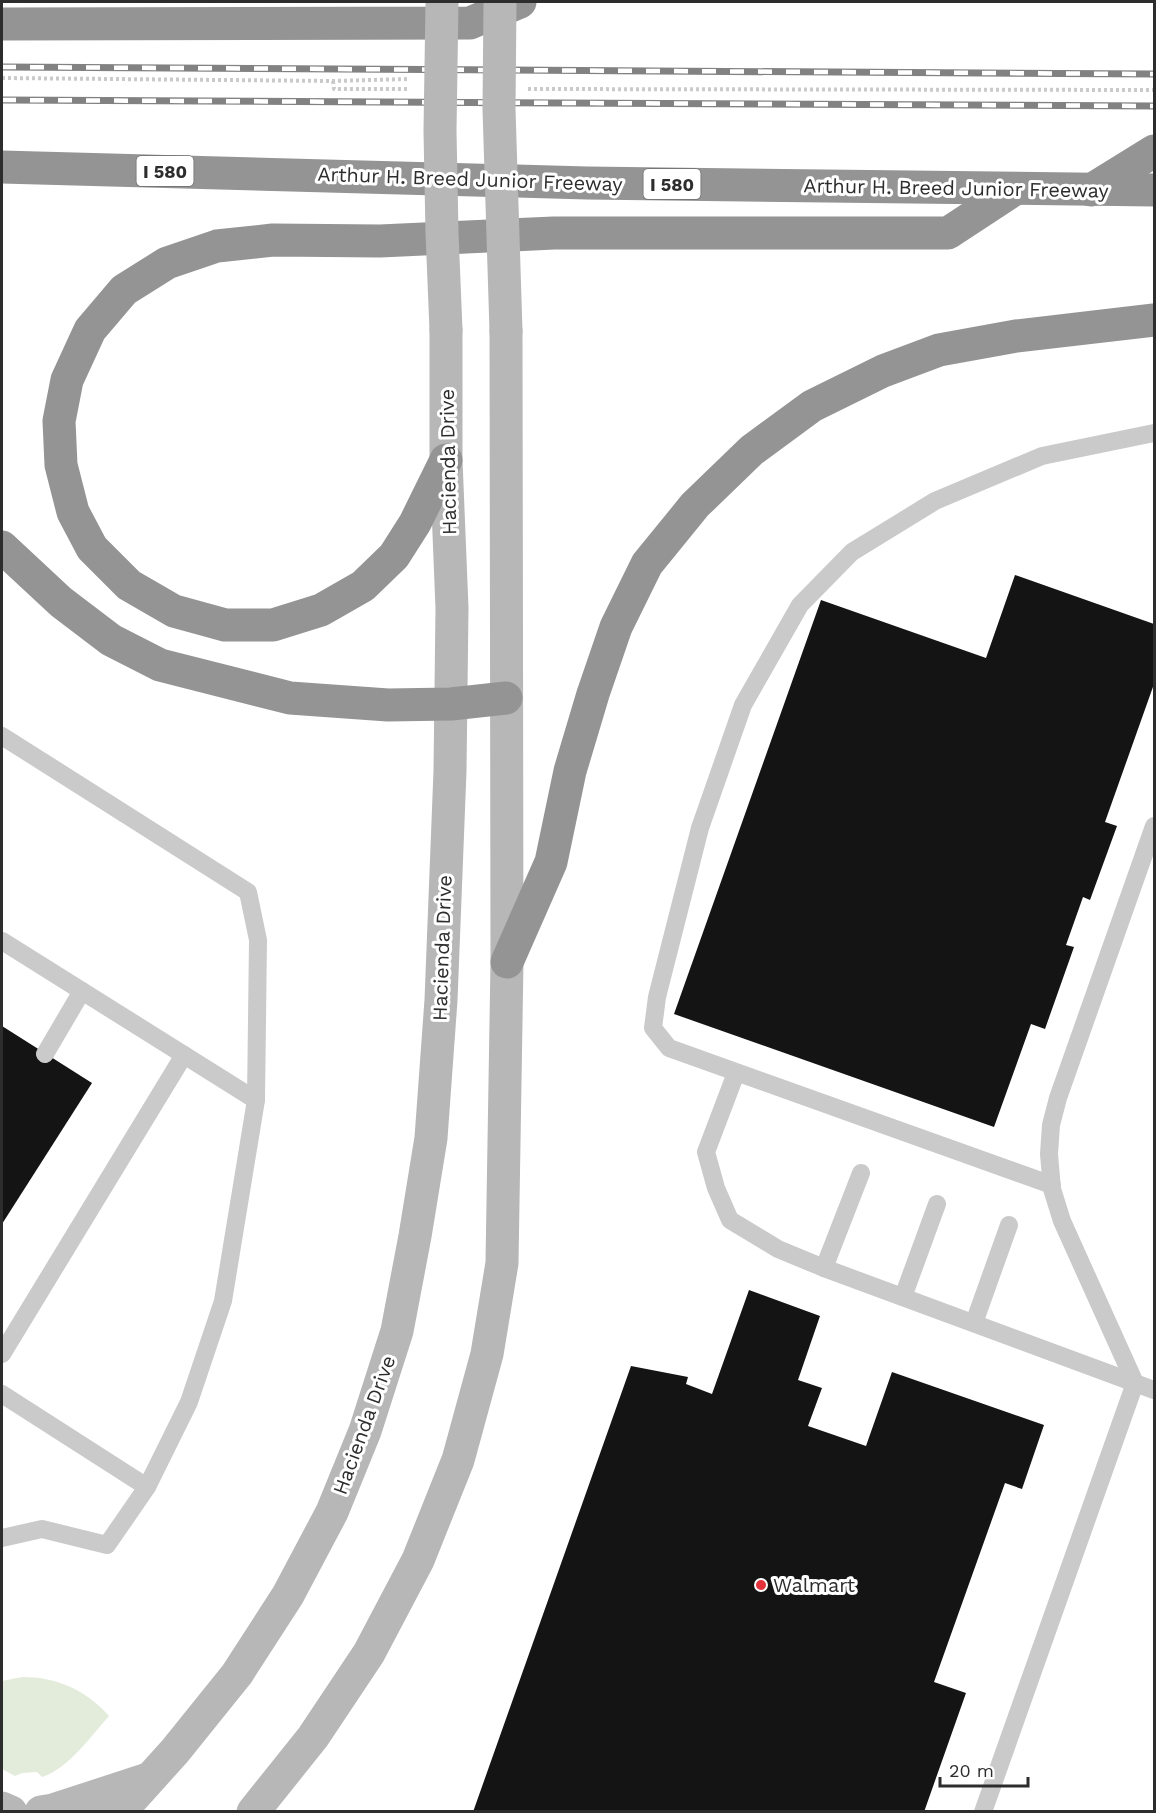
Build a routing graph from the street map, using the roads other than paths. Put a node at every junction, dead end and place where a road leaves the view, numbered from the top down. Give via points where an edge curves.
1 (442, 2) edge
2 (500, 2) edge
3 (520, 2) edge
4 (2, 24) edge
5 (1155, 151) edge
6 (2, 167) edge
7 (1015, 189) junction
8 (1091, 190) junction
9 (1155, 190) edge
10 (1155, 320) edge
11 (1155, 433) edge
12 (446, 460) junction
13 (2, 547) edge
14 (506, 698) junction
15 (451, 704) junction
16 (2, 736) edge
17 (1155, 826) edge
18 (2, 941) edge
19 (507, 962) junction
20 (82, 991) junction
21 (45, 1054) dead end
22 (184, 1055) junction
23 (736, 1073) junction
24 (256, 1100) junction
25 (861, 1173) dead end
26 (1052, 1185) junction
27 (937, 1204) dead end
28 (1009, 1225) dead end
29 (824, 1268) junction
30 (903, 1297) junction
31 (974, 1323) junction
32 (2, 1354) edge
33 (1135, 1383) junction
34 (1155, 1390) edge
35 (2, 1394) edge
36 (147, 1487) junction
37 (2, 1538) edge
38 (150, 1779) junction
39 (2, 1808) edge
40 (12, 1812) edge
41 (41, 1812) edge
42 (120, 1812) edge
43 (253, 1812) edge
44 (983, 1812) edge

1 - 12 main road, Hacienda Drive, bridge via 440,131
2 - 14 main road, bridge via 506,331
3 - 4 highway via 470,23
5 - 8 highway
6 - 7 highway, Arthur H. Breed Junior Freeway / I 580 via 586,183
7 - 8 highway, Arthur H. Breed Junior Freeway / I 580
7 - 12 highway via 948,233 554,232 380,241 273,240 217,246 167,263 124,290 90,330 67,380 59,421 61,465 73,512 92,548 129,585 174,611 225,625 273,625 321,610 363,586 394,556 416,523
8 - 9 highway, Arthur H. Breed Junior Freeway / I 580
10 - 19 highway via 1016,336 939,350 883,371 812,406 752,450 695,505 647,564 616,627 570,771 550,862
11 - 23 lane via 1042,456 935,501 852,552 800,605 743,705 700,828 657,997 654,1028 669,1048
12 - 15 main road, Hacienda Drive
13 - 15 highway via 61,602 111,640 160,665 290,698 388,705
14 - 15 highway
14 - 19 main road
15 - 38 main road, Hacienda Drive via 441,1000 431,1138 397,1331 365,1431 332,1512 288,1595 237,1674
16 - 24 lane via 248,891 258,940
17 - 26 lane via 1058,1098 1051,1125
18 - 20 lane
19 - 43 main road via 502,1263 488,1354 458,1460 418,1560 369,1653 313,1737
20 - 21 lane
20 - 22 lane
22 - 24 lane
22 - 32 lane
23 - 26 lane
23 - 29 lane via 706,1152 730,1220 778,1248
24 - 36 lane via 223,1301 189,1402
25 - 29 lane
26 - 33 lane via 1062,1221
27 - 30 lane
28 - 31 lane
29 - 30 lane
30 - 31 lane
31 - 33 lane
33 - 34 lane
33 - 44 lane
35 - 36 lane
36 - 37 lane via 107,1545 42,1529
38 - 41 main road
38 - 42 main road, Hacienda Drive
39 - 40 main road

